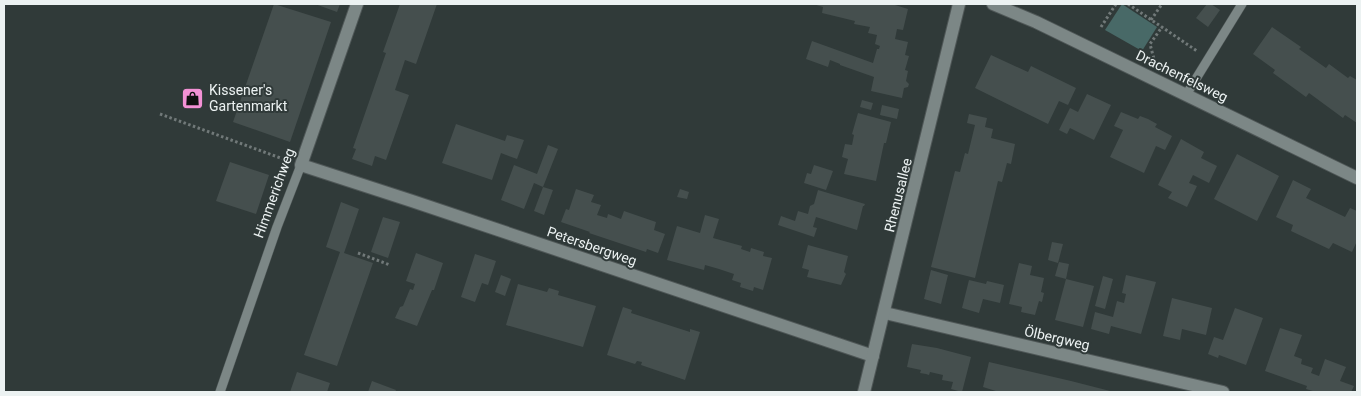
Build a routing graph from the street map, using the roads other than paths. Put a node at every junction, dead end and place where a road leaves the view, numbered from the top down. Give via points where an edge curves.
1 (357, 4) edge
2 (959, 4) edge
3 (994, 4) edge
4 (1242, 4) edge
5 (1186, 95) junction
6 (301, 165) junction
7 (1357, 178) edge
8 (885, 313) junction
9 (873, 356) junction
10 (220, 392) edge
11 (864, 392) edge
12 (1223, 392) edge

1 - 6 street, Himmerichweg
2 - 8 street, Rhenusallee
3 - 5 street, Drachenfelsweg
4 - 5 lane
5 - 7 street, Drachenfelsweg
6 - 9 street, Petersbergweg
6 - 10 lane, Himmerichweg
8 - 9 street, Rhenusallee
8 - 12 street, Ölbergweg
9 - 11 street, Rhenusallee

